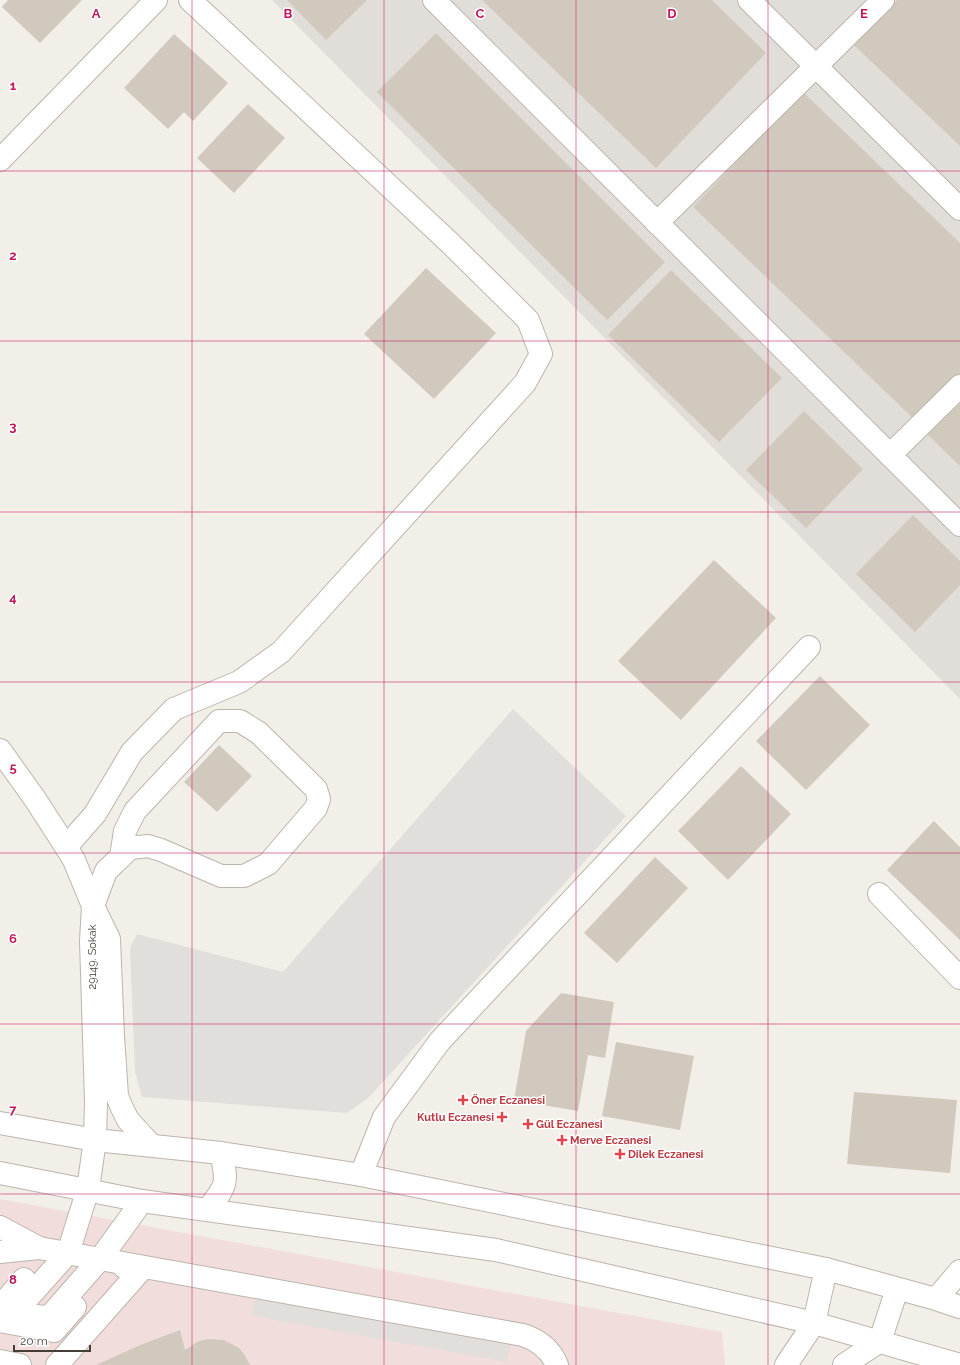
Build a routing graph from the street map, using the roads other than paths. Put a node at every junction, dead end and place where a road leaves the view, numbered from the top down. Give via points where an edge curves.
1 (156, 0) edge
2 (190, 0) edge
3 (434, 0) edge
4 (750, 0) edge
5 (883, 0) edge
6 (816, 66) junction
7 (0, 160) edge
8 (960, 209) edge
9 (656, 223) junction
10 (960, 386) edge
11 (890, 455) junction
12 (960, 525) edge
13 (809, 647) dead end
14 (0, 750) edge
15 (66, 846) junction
16 (121, 857) junction
17 (879, 894) dead end
18 (93, 906) junction
19 (960, 978) edge
20 (0, 1124) edge
21 (96, 1140) junction
22 (150, 1144) junction
23 (221, 1153) junction
24 (0, 1173) edge
25 (361, 1175) junction
26 (88, 1189) junction
27 (142, 1201) junction
28 (208, 1209) junction
29 (0, 1227) edge
30 (39, 1248) junction
31 (0, 1252) edge
32 (68, 1253) junction
33 (100, 1259) junction
34 (0, 1260) edge
35 (826, 1269) junction
36 (960, 1271) edge
37 (897, 1289) junction
38 (936, 1299) junction
39 (0, 1307) edge
40 (960, 1307) edge
41 (0, 1321) edge
42 (814, 1322) junction
43 (880, 1341) junction
44 (0, 1361) edge
45 (20, 1365) edge
46 (57, 1365) edge
47 (557, 1365) edge
48 (786, 1365) edge
49 (844, 1365) edge
50 (960, 1365) edge

1 - 7 street
2 - 15 street via 528,320 541,354 525,382 281,652 239,682 174,709 132,752 95,814
3 - 9 street
4 - 6 street
5 - 6 street
6 - 8 street
6 - 9 street
9 - 11 street
10 - 11 street
11 - 12 street
13 - 25 street via 440,1041 384,1117
14 - 15 street, 29149. Sokak
15 - 18 street, 29149. Sokak
16 - 16 street via 125,831 135,811 219,721 240,721 259,733 316,790 319,799 316,808 268,864 244,876 221,876 148,846 130,848
16 - 18 street via 106,871
17 - 19 street
18 - 21 street, 29149. Sokak via 91,941
18 - 22 street via 110,939 117,1096 128,1120
20 - 21 street
21 - 22 street
21 - 26 street, 29149. Sokak
22 - 23 street
23 - 25 street
23 - 28 street via 226,1173 224,1184 222,1192
24 - 26 street
25 - 35 street
26 - 27 street
26 - 32 street, 29149. Sokak
27 - 28 street
27 - 33 street
28 - 42 street via 496,1250
29 - 30 street
30 - 31 street
30 - 32 street
32 - 33 street
32 - 33 street via 18,1309 20,1313 43,1318 51,1315
33 - 47 street via 523,1335 543,1345
34 - 39 street via 3,1255 40,1262
35 - 37 street
35 - 42 street
36 - 38 street
37 - 38 street
37 - 43 street
38 - 40 street
41 - 46 street via 54,1331 112,1265 141,1270
42 - 43 street
42 - 48 street
43 - 49 street
43 - 50 street
44 - 45 street

